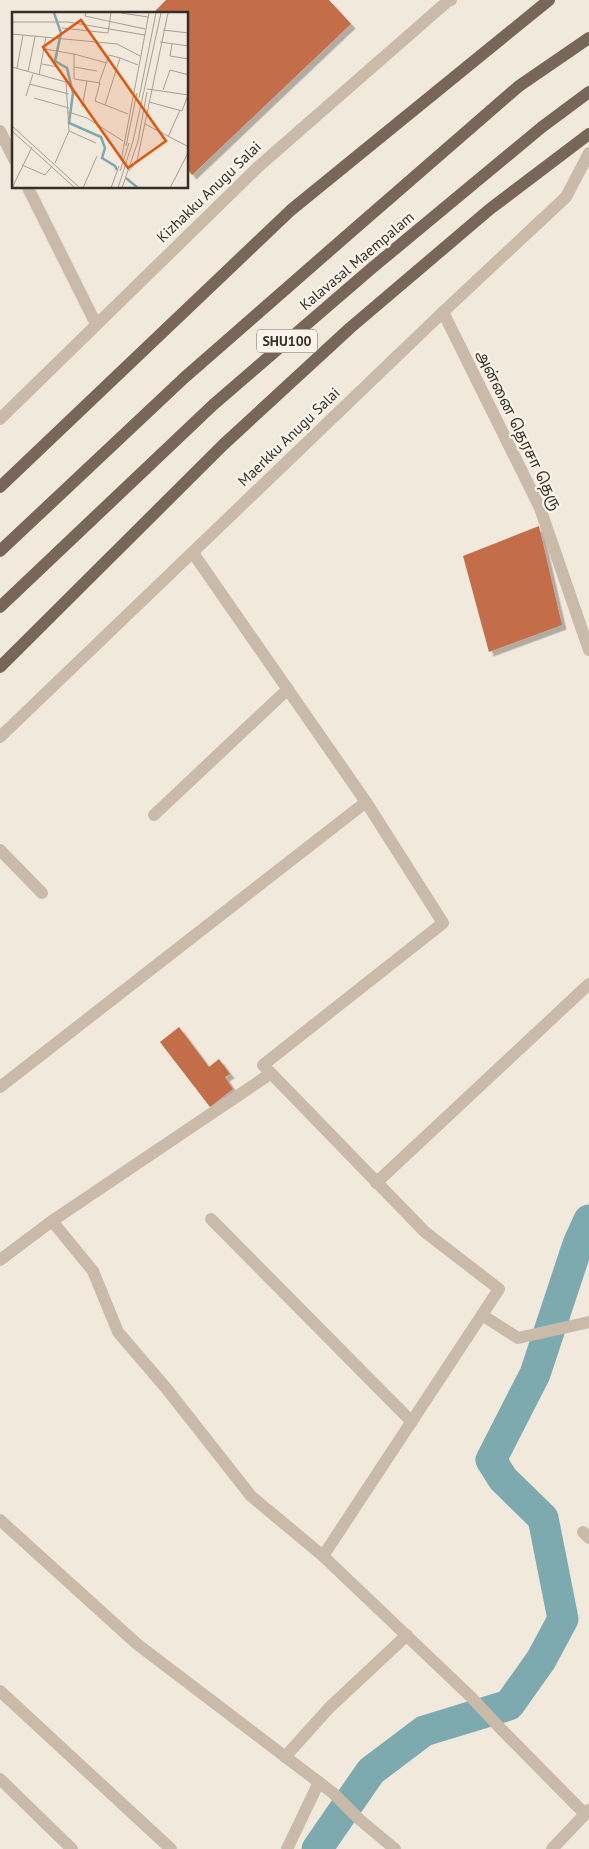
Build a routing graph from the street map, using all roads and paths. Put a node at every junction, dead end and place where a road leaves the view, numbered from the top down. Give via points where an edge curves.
1 (451, 0) edge
2 (549, 0) edge
3 (589, 38) edge
4 (589, 92) edge
5 (0, 131) edge
6 (589, 134) edge
7 (589, 153) edge
8 (12, 155) edge
9 (28, 189) edge
10 (443, 312) junction
11 (96, 324) junction
12 (0, 419) edge
13 (0, 487) edge
14 (0, 551) edge
15 (193, 553) junction
16 (0, 607) edge
17 (589, 650) edge
18 (0, 667) edge
19 (288, 689) junction
20 (0, 737) edge
21 (366, 802) junction
22 (154, 815) dead end
23 (0, 850) edge
24 (42, 893) dead end
25 (589, 984) edge
26 (270, 1074) junction
27 (0, 1087) edge
28 (376, 1183) junction
29 (211, 1218) dead end
30 (52, 1221) junction
31 (0, 1260) edge
32 (482, 1315) junction
33 (584, 1323) edge
34 (412, 1422) junction
35 (0, 1520) edge
36 (323, 1556) junction
37 (407, 1635) junction
38 (0, 1691) edge
39 (286, 1757) junction
40 (0, 1779) edge
41 (319, 1782) junction
42 (587, 1812) edge
43 (72, 1849) edge
44 (171, 1849) edge
45 (287, 1849) edge
46 (395, 1849) edge
47 (552, 1849) edge

1 - 11 street, Kizhakku Anugu Salai via 258,167
2 - 13 main road via 291,210
3 - 14 main road, Kalavasal Maempalam / SHU100 via 519,86 249,320
4 - 16 main road, Kalavasal Maempalam / SHU100 via 372,268 213,405
5 - 8 street
6 - 18 main road via 490,209 350,328 223,445
7 - 10 street, Maerkku Anugu Salai via 566,197
9 - 11 street
10 - 15 street, Maerkku Anugu Salai
10 - 17 street, அன்னை தெரசா தெரு via 540,508
11 - 12 street, Kizhakku Anugu Salai
15 - 19 street
15 - 20 street, Maerkku Anugu Salai
19 - 21 street
19 - 22 street
21 - 26 street via 443,923 263,1065
21 - 27 street
23 - 24 street
25 - 28 street
26 - 28 street
26 - 30 street
28 - 32 street via 425,1232 499,1289
29 - 34 street
30 - 31 street
30 - 36 street via 93,1270 118,1332 251,1496
32 - 33 street via 518,1338
32 - 34 street
34 - 36 street
35 - 39 street via 137,1644
36 - 37 street
37 - 39 street via 329,1708
37 - 42 street
38 - 44 street
39 - 41 street
40 - 43 street
41 - 45 street
41 - 46 street
42 - 47 street

